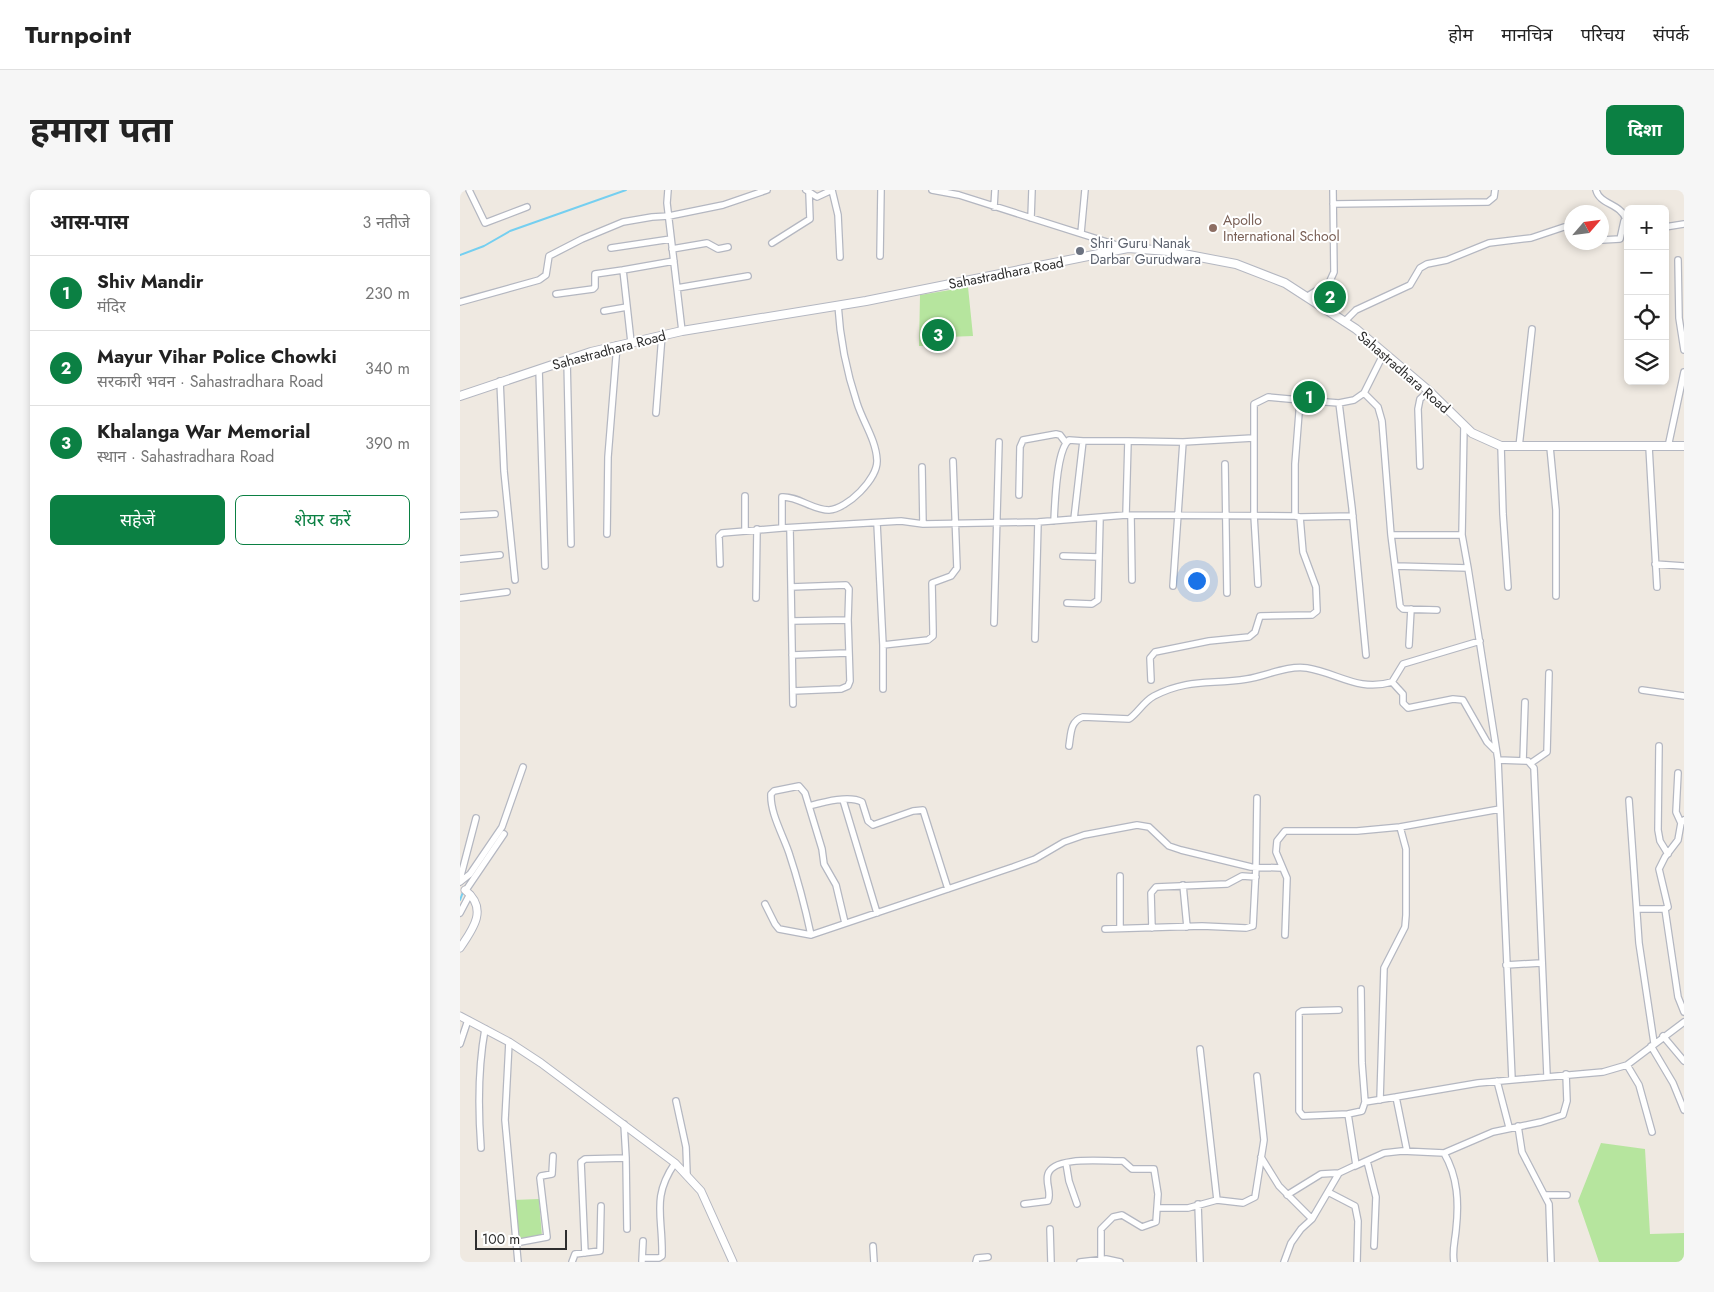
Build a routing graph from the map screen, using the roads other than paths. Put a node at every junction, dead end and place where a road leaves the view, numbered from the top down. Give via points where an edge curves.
1 (469, 190) edge
2 (668, 190) edge
3 (767, 190) edge
4 (832, 190) edge
5 (881, 190) edge
6 (932, 190) edge
7 (995, 190) edge
8 (1032, 190) edge
9 (1085, 190) edge
10 (1334, 190) edge
11 (1495, 190) edge
12 (1596, 190) edge
13 (808, 191) edge
14 (959, 192) edge
15 (1333, 204) junction
16 (527, 207) dead end
17 (994, 207) junction
18 (1624, 214) edge
19 (669, 216) junction
20 (1031, 218) junction
21 (1684, 224) edge
22 (1669, 226) edge
23 (1564, 227) edge
24 (1624, 227) edge
25 (1081, 233) junction
26 (671, 239) junction
27 (1609, 240) edge
28 (772, 243) dead end
29 (728, 247) dead end
30 (611, 248) dead end
31 (1128, 248) junction
32 (672, 249) junction
33 (880, 256) dead end
34 (840, 257) dead end
35 (1678, 260) dead end
36 (674, 261) junction
37 (623, 270) junction
38 (748, 276) dead end
39 (677, 288) junction
40 (556, 294) dead end
41 (1306, 297) junction
42 (460, 302) edge
43 (838, 305) junction
44 (627, 307) junction
45 (604, 311) dead end
46 (1344, 322) junction
47 (1532, 329) dead end
48 (682, 331) junction
49 (662, 335) junction
50 (631, 342) junction
51 (617, 346) junction
52 (1684, 350) edge
53 (1384, 353) junction
54 (567, 360) junction
55 (539, 369) junction
56 (1684, 372) edge
57 (500, 381) junction
58 (1429, 391) junction
59 (1364, 393) junction
60 (460, 396) edge
61 (1300, 400) junction
62 (1339, 403) junction
63 (656, 413) dead end
64 (1464, 425) junction
65 (1253, 438) junction
66 (1083, 441) junction
67 (1128, 441) junction
68 (999, 442) dead end
69 (1183, 442) junction
70 (1066, 443) junction
71 (1501, 446) junction
72 (1668, 446) junction
73 (1684, 446) edge
74 (1519, 447) junction
75 (1550, 447) junction
76 (1649, 447) junction
77 (953, 462) dead end
78 (1225, 464) dead end
79 (1420, 466) dead end
80 (922, 467) dead end
81 (1019, 495) dead end
82 (744, 496) dead end
83 (495, 514) dead end
84 (1176, 515) junction
85 (1226, 515) junction
86 (1254, 515) junction
87 (460, 516) edge
88 (1129, 516) junction
89 (1297, 516) junction
90 (1353, 516) junction
91 (1100, 518) junction
92 (1074, 519) junction
93 (1054, 521) junction
94 (998, 522) junction
95 (1038, 522) junction
96 (877, 523) junction
97 (955, 523) junction
98 (923, 524) junction
99 (782, 528) junction
100 (790, 528) junction
101 (757, 529) junction
102 (745, 530) junction
103 (607, 534) dead end
104 (1391, 535) junction
105 (1462, 535) junction
106 (571, 544) dead end
107 (500, 555) dead end
108 (1063, 556) dead end
109 (1099, 557) junction
110 (460, 559) edge
111 (720, 564) dead end
112 (1655, 564) junction
113 (545, 566) dead end
114 (1395, 566) junction
115 (1684, 566) edge
116 (1468, 568) junction
117 (515, 580) dead end
118 (1132, 580) dead end
119 (1258, 584) dead end
120 (1173, 586) dead end
121 (791, 587) junction
122 (1508, 587) dead end
123 (1657, 588) dead end
124 (507, 592) dead end
125 (1227, 593) dead end
126 (1556, 596) dead end
127 (460, 598) edge
128 (756, 598) dead end
129 (1066, 603) dead end
130 (1411, 610) junction
131 (1437, 610) dead end
132 (848, 620) junction
133 (792, 621) junction
134 (994, 623) dead end
135 (1035, 639) dead end
136 (1480, 641) junction
137 (883, 645) junction
138 (1409, 645) dead end
139 (847, 652) junction
140 (792, 655) junction
141 (1366, 655) dead end
142 (1549, 672) dead end
143 (1151, 680) dead end
144 (1392, 682) junction
145 (883, 689) dead end
146 (1642, 690) dead end
147 (793, 691) junction
148 (1684, 696) edge
149 (1525, 702) dead end
150 (793, 704) dead end
151 (1069, 746) dead end
152 (1659, 746) dead end
153 (1495, 750) junction
154 (1498, 760) junction
155 (1523, 761) junction
156 (1531, 763) junction
157 (523, 767) dead end
158 (1678, 773) dead end
159 (1257, 798) dead end
160 (843, 800) junction
161 (1629, 800) dead end
162 (810, 806) junction
163 (1500, 809) junction
164 (476, 818) dead end
165 (1682, 821) edge
166 (1400, 827) junction
167 (504, 834) dead end
168 (1668, 854) junction
169 (1256, 867) junction
170 (1282, 868) junction
171 (1120, 876) dead end
172 (1256, 877) junction
173 (1182, 885) junction
174 (463, 887) edge
175 (948, 889) junction
176 (765, 904) dead end
177 (1637, 909) junction
178 (1665, 909) junction
179 (460, 913) edge
180 (877, 913) junction
181 (845, 923) junction
182 (1187, 927) junction
183 (1120, 928) junction
184 (1152, 928) junction
185 (1105, 929) dead end
186 (811, 935) junction
187 (1285, 936) dead end
188 (460, 948) edge
189 (1541, 963) junction
190 (1506, 965) junction
191 (1362, 989) dead end
192 (1339, 1010) dead end
193 (1684, 1012) edge
194 (460, 1016) edge
195 (468, 1020) junction
196 (1682, 1023) edge
197 (485, 1029) junction
198 (1684, 1030) edge
199 (1663, 1036) junction
200 (509, 1042) junction
201 (460, 1044) edge
202 (1652, 1044) junction
203 (1200, 1049) dead end
204 (1684, 1061) edge
205 (1627, 1064) junction
206 (1566, 1074) junction
207 (1548, 1075) junction
208 (1257, 1076) dead end
209 (1512, 1079) junction
210 (1497, 1081) junction
211 (1396, 1097) junction
212 (1380, 1100) junction
213 (676, 1101) dead end
214 (1365, 1102) junction
215 (1684, 1110) edge
216 (1348, 1114) junction
217 (624, 1124) junction
218 (1518, 1126) junction
219 (1509, 1127) junction
220 (1652, 1132) dead end
221 (481, 1148) dead end
222 (1407, 1151) junction
223 (1444, 1153) junction
224 (553, 1156) dead end
225 (1261, 1157) junction
226 (626, 1158) junction
227 (1366, 1161) junction
228 (675, 1163) junction
229 (1066, 1163) junction
230 (1355, 1166) junction
231 (1339, 1172) junction
232 (687, 1174) junction
233 (1328, 1192) junction
234 (1287, 1195) junction
235 (1546, 1195) junction
236 (1567, 1195) dead end
237 (1216, 1200) junction
238 (1024, 1204) dead end
239 (1077, 1204) dead end
240 (1198, 1204) junction
241 (601, 1206) dead end
242 (1158, 1208) junction
243 (1312, 1219) junction
244 (627, 1229) dead end
245 (1050, 1229) dead end
246 (643, 1241) dead end
247 (515, 1243) junction
248 (872, 1246) dead end
249 (1374, 1246) dead end
250 (585, 1253) junction
251 (988, 1257) dead end
252 (1101, 1259) junction
253 (642, 1260) edge
254 (518, 1262) edge
255 (572, 1262) edge
256 (733, 1262) edge
257 (874, 1262) edge
258 (976, 1262) edge
259 (1051, 1262) edge
260 (1080, 1262) edge
261 (1120, 1262) edge
262 (1200, 1262) edge
263 (1284, 1262) edge
264 (1357, 1262) edge
265 (1454, 1262) edge
266 (1551, 1262) edge

1 - 16 street via 485,223
2 - 19 street
3 - 19 street via 723,205
4 - 13 street via 817,197
4 - 34 street via 838,215
5 - 33 street
6 - 14 street
7 - 17 street
8 - 20 street
9 - 25 street
10 - 15 street
11 - 15 street via 1494,197 1488,202
12 - 18 street via 1600,198
13 - 28 street via 810,219
14 - 17 street
15 - 41 street via 1334,272 1329,283
17 - 20 street
19 - 26 street
19 - 42 street via 636,219 609,227 549,256 546,274 539,280
20 - 25 street
21 - 22 street
23 - 46 street via 1531,238 1489,243 1447,260 1427,264 1420,268 1410,285 1356,310
24 - 27 street via 1620,239
25 - 31 street
26 - 30 street
26 - 32 street
29 - 32 street via 718,249 707,243
31 - 41 main road, Sahastradhara Road via 1168,251 1236,264 1286,283
31 - 43 main road, Sahastradhara Road
32 - 36 street
35 - 52 street via 1679,318
36 - 37 street
36 - 39 street
37 - 40 street via 595,274 593,289
37 - 44 street
38 - 39 street
39 - 48 street
41 - 46 main road, Sahastradhara Road
43 - 48 main road, Sahastradhara Road
43 - 99 street via 844,356 874,447 877,467 861,492 830,510 782,497
44 - 45 street
44 - 50 street
46 - 53 main road, Sahastradhara Road
47 - 74 street
48 - 49 main road, Sahastradhara Road
49 - 50 main road, Sahastradhara Road
49 - 63 street
50 - 51 main road, Sahastradhara Road
51 - 54 main road, Sahastradhara Road
51 - 103 street via 608,457
53 - 58 main road, Sahastradhara Road
53 - 59 street
54 - 55 main road, Sahastradhara Road
54 - 106 street
55 - 57 main road, Sahastradhara Road
55 - 113 street
56 - 72 street
57 - 60 main road, Sahastradhara Road
57 - 117 street via 504,470
58 - 64 main road, Sahastradhara Road
58 - 79 street via 1420,399 1418,409
59 - 62 street via 1354,400
59 - 104 street via 1378,407 1382,420
61 - 62 street
61 - 65 street via 1268,397 1254,404
61 - 89 street via 1295,464
62 - 90 street
64 - 71 main road, Sahastradhara Road
64 - 105 street
65 - 69 street
65 - 86 street
66 - 67 street
66 - 70 street via 1070,440
66 - 92 street
67 - 69 street
67 - 88 street
68 - 94 street
69 - 84 street
70 - 81 street via 1056,434 1023,440
70 - 93 street via 1058,476
71 - 74 main road, Sahastradhara Road
71 - 122 street
72 - 73 main road, Sahastradhara Road
72 - 76 main road, Sahastradhara Road
74 - 75 main road, Sahastradhara Road
75 - 76 main road, Sahastradhara Road
75 - 126 street via 1556,510
76 - 112 street
77 - 97 street
78 - 85 street
80 - 98 street
82 - 102 street
83 - 87 street
84 - 85 street
84 - 88 street
84 - 120 street
85 - 86 street
85 - 125 street
86 - 89 street
86 - 119 street
88 - 91 street
88 - 118 street
89 - 90 street
89 - 143 street via 1303,552 1316,586 1318,607 1315,614 1260,616 1256,632 1249,637 1155,652 1150,658
90 - 141 street
91 - 92 street
91 - 109 street
92 - 93 street
93 - 95 street
94 - 95 street
94 - 97 street
94 - 134 street
95 - 135 street
96 - 98 street via 901,521
96 - 100 street
96 - 137 street
97 - 98 street
97 - 137 street via 957,568 951,576 934,581 930,586 933,636 923,642
99 - 100 street
99 - 101 street
100 - 121 street
101 - 102 street
101 - 128 street
102 - 111 street via 722,533
104 - 105 street
104 - 114 street
105 - 116 street
107 - 110 street
108 - 109 street
109 - 129 street via 1097,602
112 - 115 street
112 - 123 street
114 - 116 street
114 - 130 street via 1400,606
116 - 136 street
121 - 132 street via 846,585 849,590
121 - 133 street
124 - 127 street
130 - 131 street
130 - 138 street
132 - 133 street
132 - 139 street
133 - 140 street
136 - 144 street via 1403,664
136 - 153 street
137 - 145 street
139 - 140 street
139 - 147 street via 848,686
140 - 147 street
142 - 156 street via 1547,752
144 - 151 street via 1365,685 1305,668 1247,679 1197,682 1153,697 1129,719 1077,718
144 - 153 street via 1403,694 1408,708 1463,700
146 - 148 street
147 - 150 street
149 - 155 street
152 - 168 street via 1658,830
153 - 154 street
154 - 155 street
154 - 163 street
155 - 156 street
156 - 189 street via 1535,773
157 - 174 street via 502,827
158 - 165 street via 1676,812
159 - 169 street
160 - 162 street
160 - 175 street via 862,802 868,821 873,825 923,810
160 - 180 street
161 - 177 street
162 - 181 street via 824,864 836,885
162 - 186 street via 799,786 771,794 773,811 791,858
163 - 166 street
163 - 190 street
164 - 174 street
165 - 168 street via 1678,840
166 - 170 street via 1357,831 1285,831 1277,841 1276,852
166 - 212 street via 1406,849 1406,915 1404,927 1384,968
167 - 174 street
168 - 178 street via 1659,869 1668,903
169 - 170 street
169 - 172 street
169 - 175 street via 1216,860 1169,846 1149,828 1137,826 1084,835 1027,862
170 - 187 street via 1287,878
171 - 183 street
172 - 173 street via 1242,876 1227,884
172 - 182 street via 1253,926
173 - 182 street
173 - 184 street via 1154,888 1151,894
174 - 179 street
174 - 188 street via 476,900 478,910
175 - 180 street
176 - 186 street via 779,929
177 - 178 street
177 - 202 street
178 - 193 street via 1678,997
180 - 181 street
181 - 186 street
182 - 184 street
183 - 184 street
183 - 185 street
189 - 190 street
189 - 207 street
190 - 209 street
191 - 214 street
192 - 216 street via 1298,1013 1299,1111 1303,1116
194 - 195 street
195 - 197 street
195 - 201 street
196 - 198 street
196 - 199 street
197 - 200 street
197 - 221 street via 479,1104
199 - 202 street
199 - 204 street
200 - 217 street
200 - 247 street via 505,1120
202 - 205 street
202 - 215 street
203 - 237 street
205 - 206 street via 1603,1072
205 - 220 street via 1639,1085
206 - 207 street
206 - 218 street via 1567,1101 1563,1115
207 - 209 street
208 - 225 street via 1264,1140
209 - 210 street
210 - 211 street
210 - 219 street
211 - 212 street
211 - 222 street
212 - 214 street
213 - 232 street via 686,1147
214 - 216 street via 1362,1111
216 - 230 street
217 - 226 street
217 - 228 street
218 - 219 street
218 - 235 street via 1522,1152
219 - 223 street
222 - 223 street
222 - 227 street via 1384,1154
223 - 265 street via 1452,1166 1457,1193
224 - 247 street via 552,1174 540,1178 546,1238
225 - 234 street
225 - 237 street via 1252,1200 1236,1203
226 - 244 street
226 - 250 street via 581,1162
227 - 230 street
227 - 249 street via 1376,1197
228 - 232 street
228 - 253 street via 660,1192 662,1256
229 - 238 street via 1048,1172 1048,1201
229 - 239 street
229 - 242 street via 1123,1160 1132,1169 1152,1168 1156,1173
230 - 231 street
231 - 233 street
231 - 234 street via 1321,1174
232 - 256 street via 704,1197
233 - 243 street
233 - 264 street via 1355,1206
234 - 243 street
235 - 236 street
235 - 266 street
237 - 240 street
240 - 242 street via 1188,1208
240 - 262 street
241 - 250 street via 600,1251
242 - 252 street via 1158,1219 1151,1226 1140,1227 1118,1214 1108,1220 1100,1234
243 - 263 street via 1290,1243
245 - 259 street
246 - 253 street
247 - 254 street
248 - 257 street
250 - 255 street via 575,1254
251 - 258 street via 977,1258
252 - 260 street
252 - 261 street

